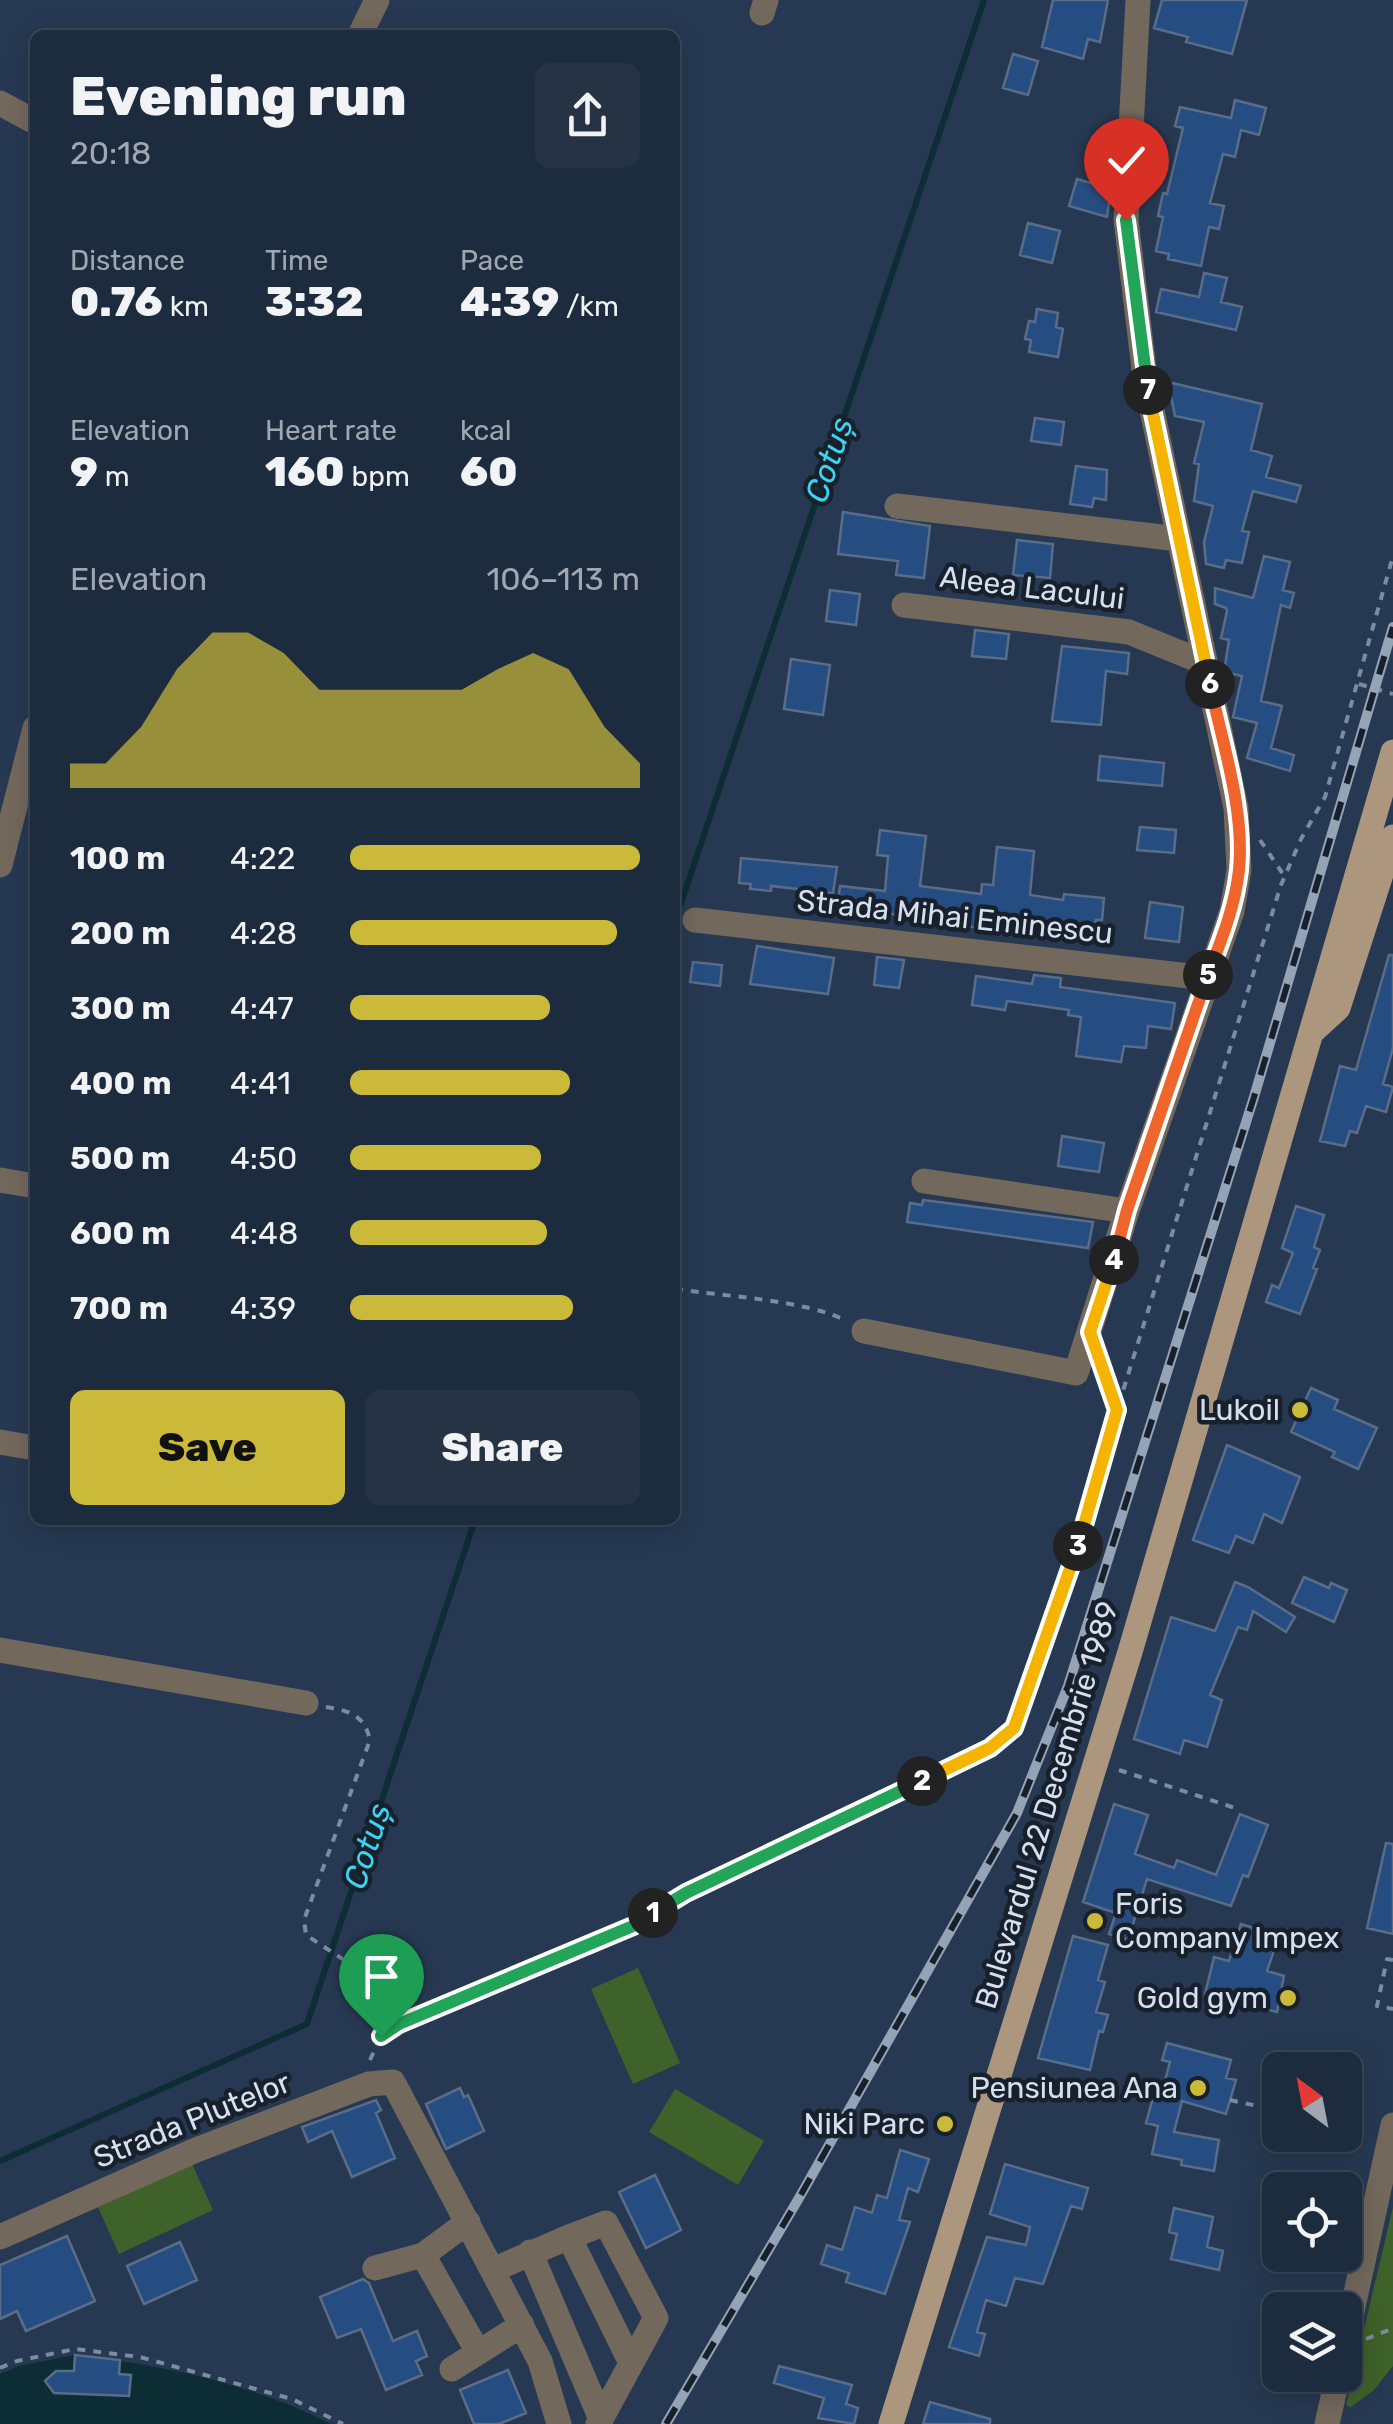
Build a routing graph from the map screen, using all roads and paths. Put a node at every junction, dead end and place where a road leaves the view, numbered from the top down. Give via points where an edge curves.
1 (377, 0) edge
2 (1138, 0) edge
3 (362, 30) edge
4 (0, 103) edge
5 (30, 119) edge
6 (897, 506) dead end
7 (1180, 539) junction
8 (1393, 556) edge
9 (904, 605) dead end
10 (1205, 663) junction
11 (1358, 684) junction
12 (1393, 694) edge
13 (30, 747) edge
14 (1392, 760) edge
15 (1251, 828) dead end
16 (1393, 837) edge
17 (1, 857) edge
18 (1284, 876) junction
19 (695, 920) dead end
20 (1207, 978) junction
21 (1314, 1030) junction
22 (0, 1180) edge
23 (924, 1181) dead end
24 (30, 1185) edge
25 (1127, 1210) junction
26 (680, 1291) edge
27 (864, 1330) joint
28 (1090, 1332) junction
29 (1117, 1410) junction
30 (0, 1442) edge
31 (30, 1447) edge
32 (0, 1650) edge
33 (306, 1703) joint
34 (1113, 1768) dead end
35 (1238, 1809) dead end
36 (1393, 1960) edge
37 (1393, 2009) edge
38 (399, 2024) junction
39 (369, 2084) junction
40 (1230, 2100) dead end
41 (1262, 2107) edge
42 (1393, 2125) edge
43 (468, 2222) junction
44 (0, 2237) edge
45 (569, 2237) junction
46 (530, 2252) junction
47 (423, 2255) junction
48 (375, 2268) dead end
49 (493, 2270) junction
50 (1356, 2292) edge
51 (1393, 2324) edge
52 (522, 2326) junction
53 (1389, 2330) dead end
54 (478, 2352) junction
55 (631, 2362) junction
56 (0, 2368) edge
57 (452, 2369) dead end
58 (1334, 2392) edge
59 (599, 2421) edge
60 (344, 2424) edge
61 (559, 2424) edge
62 (890, 2424) edge
63 (1327, 2424) edge

1 - 3 street
2 - 7 street via 1126,220 1145,377
4 - 5 street
6 - 7 street
7 - 10 street
8 - 11 path
9 - 10 street, Aleea Lacului via 1130,632
10 - 20 street via 1239,837 1232,911
11 - 12 path
11 - 18 path via 1325,797
13 - 17 street
14 - 21 main road, Bulevardul 22 Decembrie 1989
15 - 18 path
16 - 21 main road, Bulevardul 22 Decembrie 1989 via 1338,1008
18 - 29 path
19 - 20 street, Strada Mihai Eminescu
20 - 25 street
21 - 62 main road, Bulevardul 22 Decembrie 1989
22 - 24 street
23 - 25 street
25 - 28 street
26 - 27 path via 835,1315
27 - 28 street via 1076,1373
28 - 29 path
29 - 38 path via 1070,1572 1014,1728 990,1748 686,1893 633,1926
30 - 31 street
32 - 33 street
33 - 38 path via 353,1712 370,1740 304,1920 306,1935 364,1972
34 - 35 path
36 - 37 path via 1387,1959 1378,2006
38 - 39 path via 381,2036 368,2066
39 - 43 street via 393,2082
39 - 44 street, Strada Plutelor via 196,2150
40 - 41 path
42 - 50 street
43 - 47 street
43 - 49 street
45 - 46 street
45 - 55 street
45 - 55 street via 606,2223 656,2318
46 - 49 street
46 - 59 street
47 - 48 street
47 - 54 street
49 - 52 street
51 - 53 path
52 - 54 street
52 - 61 street
54 - 57 street
55 - 59 street
56 - 60 path via 74,2349 140,2358 292,2399
58 - 63 street

